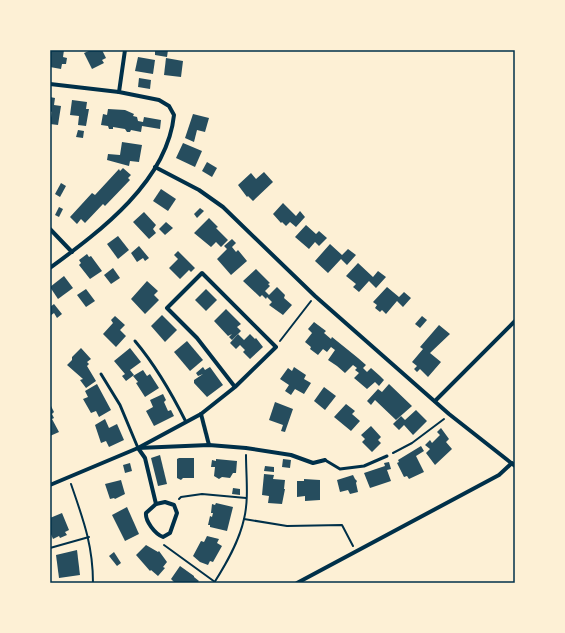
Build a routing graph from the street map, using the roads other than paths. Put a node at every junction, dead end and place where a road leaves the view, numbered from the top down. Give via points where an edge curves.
1 (125, 50) edge
2 (50, 84) edge
3 (119, 92) junction
4 (155, 167) junction
5 (50, 229) edge
6 (72, 252) junction
7 (50, 268) edge
8 (515, 321) edge
9 (135, 341) dead end
10 (100, 374) dead end
11 (235, 387) junction
12 (435, 401) junction
13 (201, 414) junction
14 (186, 422) junction
15 (209, 445) junction
16 (138, 448) junction
17 (387, 456) road end
18 (325, 460) joint
19 (513, 464) edge
20 (50, 485) edge
21 (156, 504) junction
22 (297, 583) edge

1 - 3 street
2 - 3 street
3 - 4 street via 159,100 169,106 174,115
4 - 6 street via 134,198
4 - 12 street via 199,190 223,207 315,296
5 - 6 street
6 - 7 street
8 - 12 street
9 - 14 lane via 153,362 170,389
10 - 16 lane via 120,406
11 - 11 street via 276,347 202,273 167,308 196,338
11 - 13 street
12 - 19 street
13 - 14 street
13 - 15 street
14 - 16 street
15 - 16 street
15 - 18 street via 291,455 313,463
16 - 20 street
16 - 21 street via 145,458
17 - 18 lane via 364,466 340,469
19 - 22 street via 499,476
21 - 21 street via 146,517 152,528 163,537 170,533 177,513 174,505 169,502

